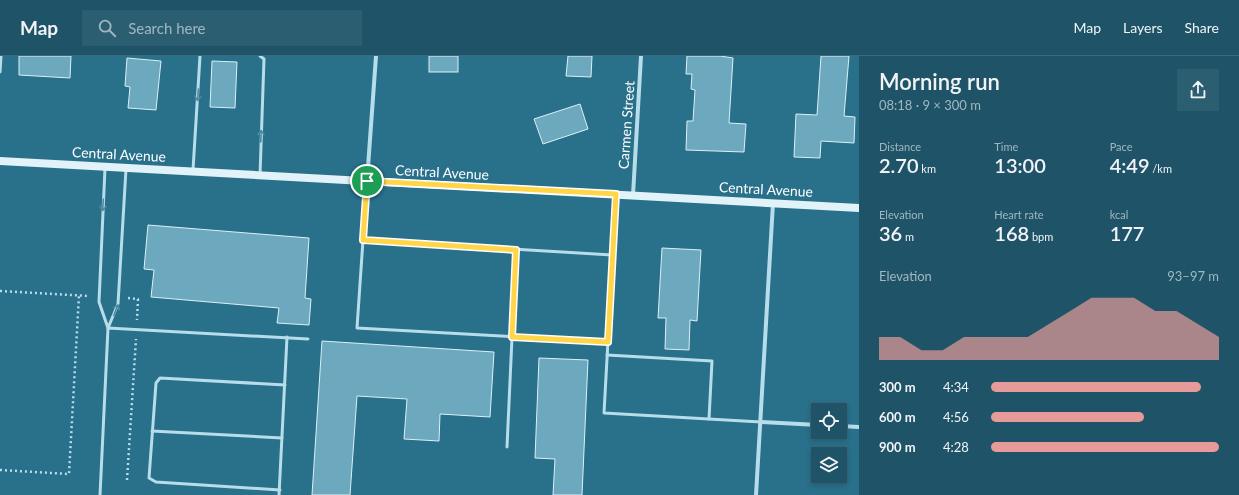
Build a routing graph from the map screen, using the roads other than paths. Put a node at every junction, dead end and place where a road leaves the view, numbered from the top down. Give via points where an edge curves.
1 (1, 56) edge
2 (200, 56) edge
3 (260, 56) edge
4 (376, 56) edge
5 (641, 56) edge
6 (0, 72) edge
7 (0, 161) edge
8 (105, 166) junction
9 (126, 168) junction
10 (193, 171) junction
11 (260, 175) junction
12 (367, 181) junction
13 (616, 194) junction
14 (633, 195) junction
15 (773, 203) junction
16 (859, 208) edge
17 (363, 240) junction
18 (516, 250) junction
19 (612, 256) junction
20 (108, 328) junction
21 (287, 337) junction
22 (512, 337) junction
23 (308, 339) dead end
24 (608, 342) junction
25 (607, 355) junction
26 (285, 385) junction
27 (709, 419) junction
28 (761, 422) junction
29 (811, 425) edge
30 (847, 426) edge
31 (859, 427) edge
32 (152, 431) junction
33 (282, 438) junction
34 (507, 447) dead end
35 (280, 490) junction
36 (100, 495) edge
37 (280, 495) edge
38 (756, 495) edge

1 - 6 lane
2 -> 10 lane
11 -> 3 lane via 264,59
4 - 12 street
5 - 14 street, Carmen Street
7 - 8 main road, Central Avenue
8 - 9 main road, Central Avenue
8 -> 20 lane via 99,302
9 - 10 main road, Central Avenue
20 -> 9 lane via 118,304
10 - 11 main road, Central Avenue
11 - 12 main road, Central Avenue
12 - 13 main road, Central Avenue
12 - 17 lane
13 - 14 main road, Central Avenue
13 - 19 lane
14 - 15 main road, Central Avenue
15 - 16 main road, Central Avenue
15 - 28 street
17 - 18 lane
17 - 22 lane via 357,328
18 - 19 lane
18 - 22 lane
19 - 24 lane
20 - 21 lane
20 - 36 lane
21 - 23 lane
21 - 26 lane
22 - 24 lane
22 - 34 lane
24 - 25 lane
25 - 27 lane via 604,413
25 - 27 lane via 712,361
26 - 32 lane via 160,378 156,383
26 - 33 lane
27 - 28 lane
28 - 29 street
28 - 38 street
30 - 31 street
32 - 33 lane
32 - 35 lane via 149,478 156,482
33 - 35 lane
35 - 37 lane

